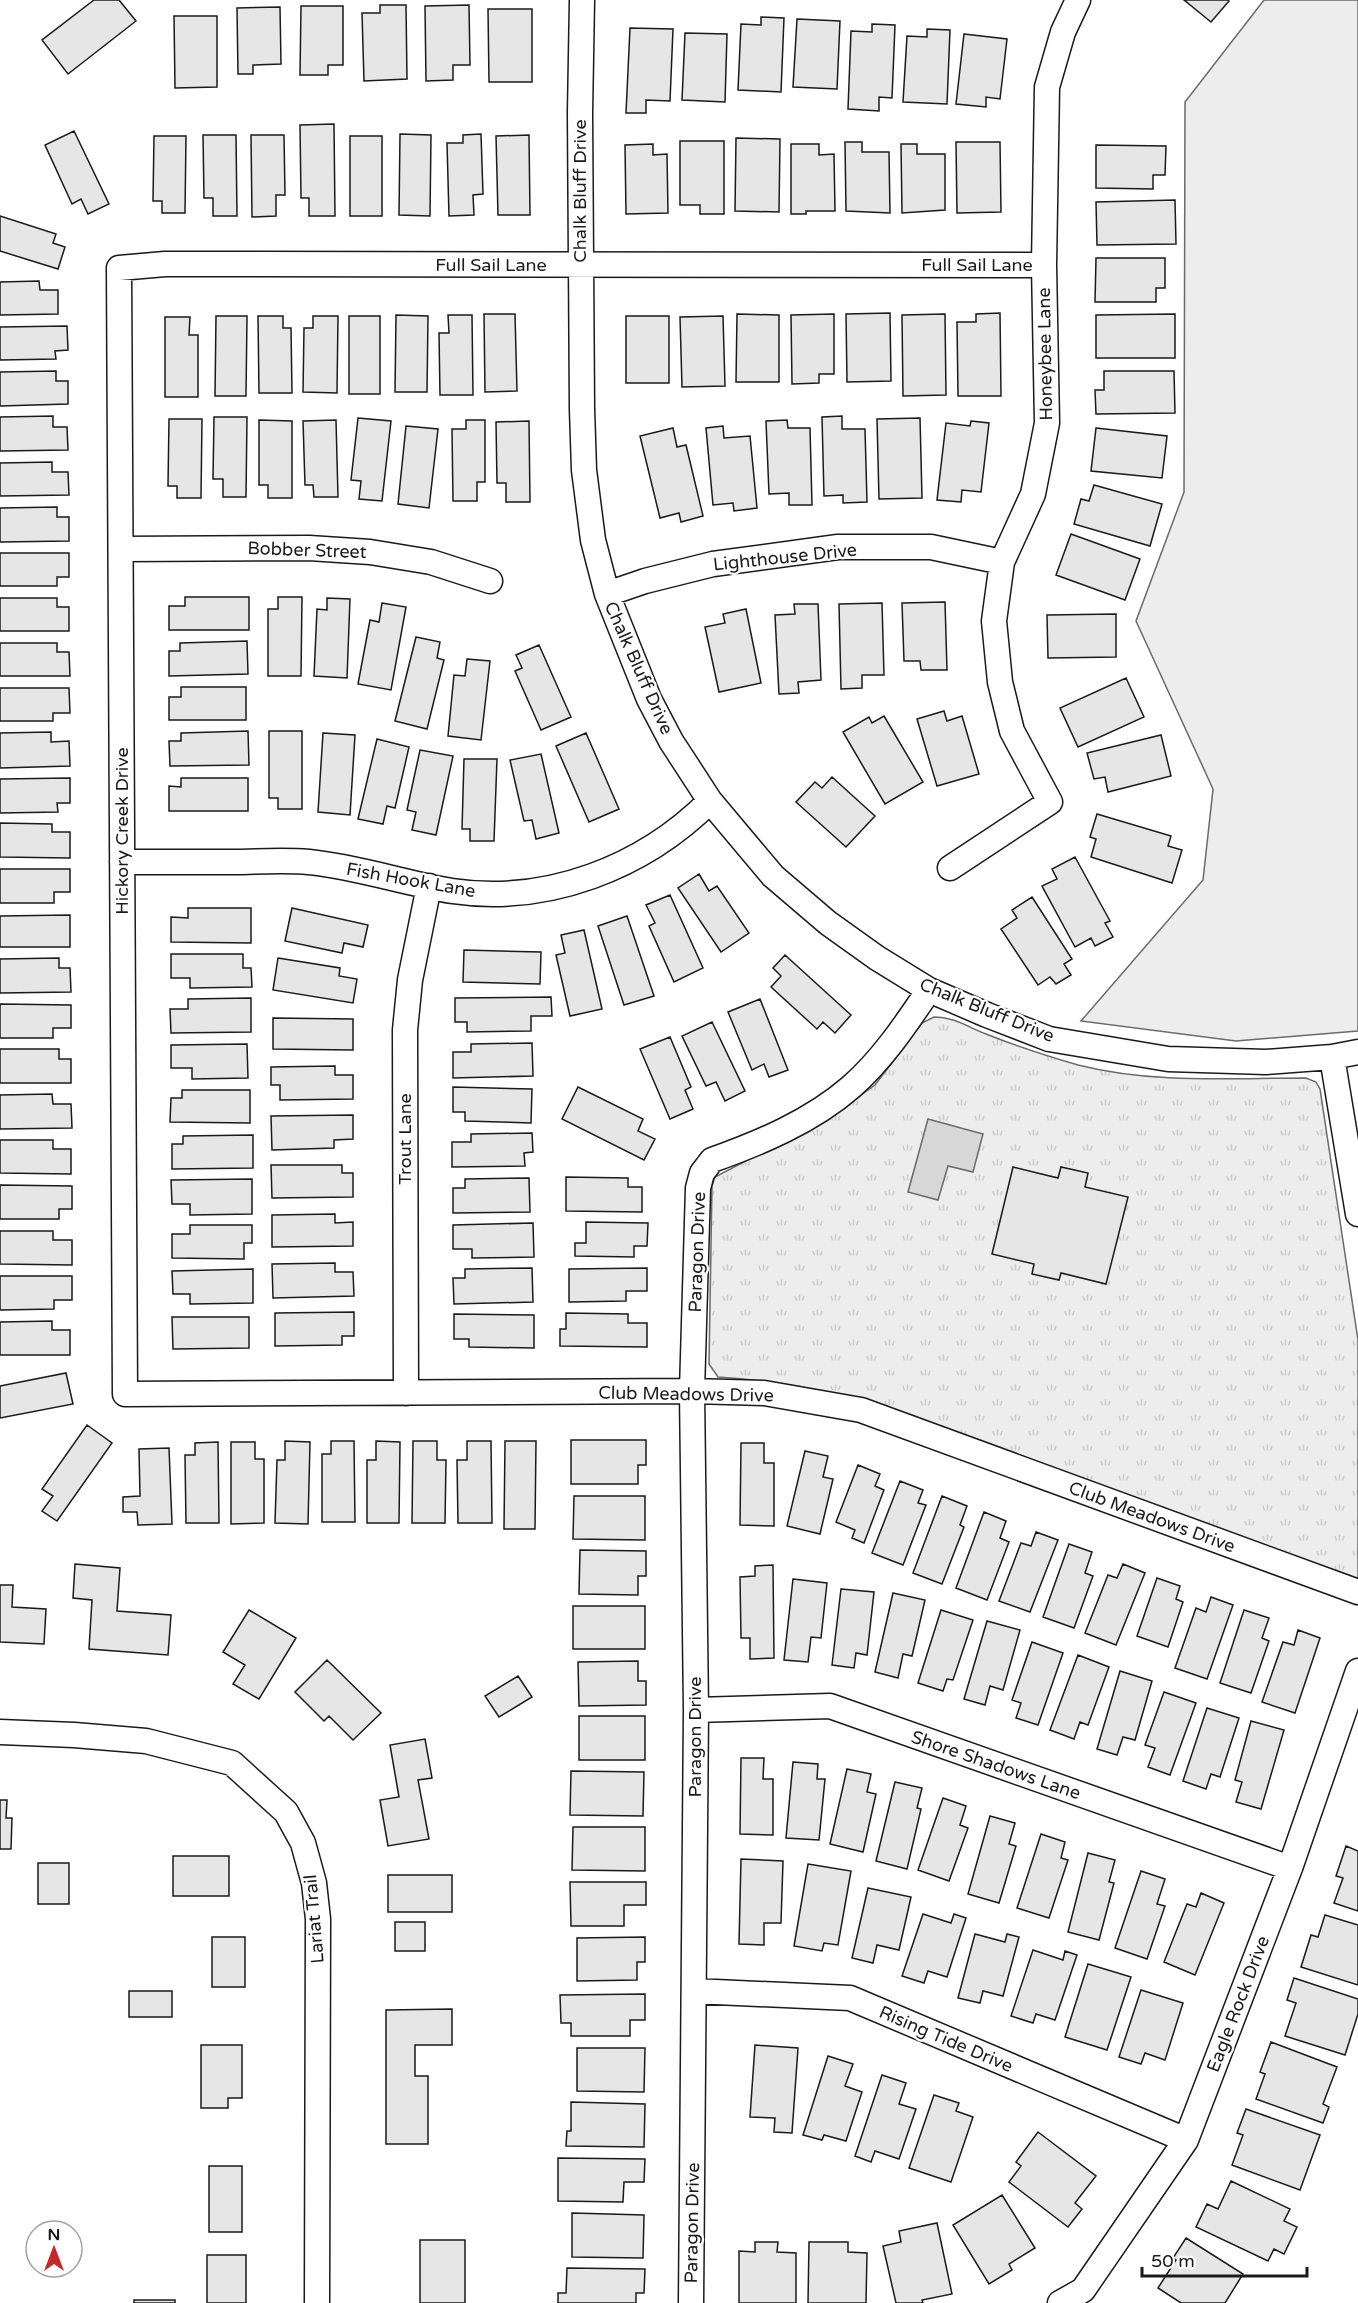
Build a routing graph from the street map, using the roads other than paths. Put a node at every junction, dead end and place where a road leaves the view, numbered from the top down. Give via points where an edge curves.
1 (582, 0) edge
2 (1078, 0) edge
3 (581, 265) junction
4 (1044, 265) junction
5 (119, 268) joint
6 (121, 549) junction
7 (1002, 562) junction
8 (490, 581) dead end
9 (606, 594) junction
10 (710, 801) junction
11 (122, 862) junction
12 (950, 868) dead end
13 (429, 886) junction
14 (929, 990) junction
15 (1358, 1052) edge
16 (1332, 1057) junction
17 (1358, 1214) edge
18 (692, 1391) junction
19 (406, 1393) junction
20 (125, 1394) joint
21 (1358, 1592) edge
22 (1358, 1671) edge
23 (696, 1710) junction
24 (0, 1732) edge
25 (1290, 1868) junction
26 (694, 1991) junction
27 (1186, 2140) junction
28 (317, 2303) edge
29 (691, 2303) edge
30 (1060, 2303) edge

1 - 3 street, Chalk Bluff Drive
2 - 4 street, Honeybee Lane via 1063,32 1047,87
3 - 4 street, Full Sail Lane
3 - 5 street, Full Sail Lane via 165,264
3 - 9 street, Chalk Bluff Drive via 584,470 593,540
4 - 7 street, Honeybee Lane via 1047,423 1033,494
5 - 6 street, Hickory Creek Drive
6 - 8 street, Bobber Street via 350,550 431,562
6 - 11 street, Hickory Creek Drive
7 - 9 street, Lighthouse Drive via 931,548 838,548 713,564
7 - 12 street, Honeybee Lane via 994,621 1000,682 1012,731 1050,802
9 - 10 street, Chalk Bluff Drive via 649,699
10 - 13 street, Fish Hook Lane via 690,822 653,848 582,880 506,893
10 - 14 street, Chalk Bluff Drive via 772,876 828,923
11 - 13 street, Fish Hook Lane via 306,862
11 - 20 street, Hickory Creek Drive
13 - 19 street, Trout Lane via 410,980 405,1030
14 - 16 street, Chalk Bluff Drive via 1049,1038 1119,1052 1211,1062
14 - 18 street, Paragon Drive via 873,1066 850,1088 803,1120 712,1160 702,1173 698,1188
15 - 16 street, Chalk Bluff Drive
16 - 17 street
18 - 19 street, Club Meadows Drive
18 - 21 street, Club Meadows Drive via 764,1393 861,1410
18 - 23 street, Paragon Drive
19 - 20 street, Club Meadows Drive
22 - 25 street, Eagle Rock Drive
23 - 25 street, Shore Shadows Lane via 830,1706
23 - 26 street, Paragon Drive
24 - 28 street, Lariat Trail via 146,1742 232,1763 286,1812 303,1843 314,1883 318,1919
25 - 27 street, Eagle Rock Drive
26 - 27 street, Rising Tide Drive via 850,1998
26 - 29 street, Paragon Drive
27 - 30 street, Eagle Rock Drive via 1083,2290

